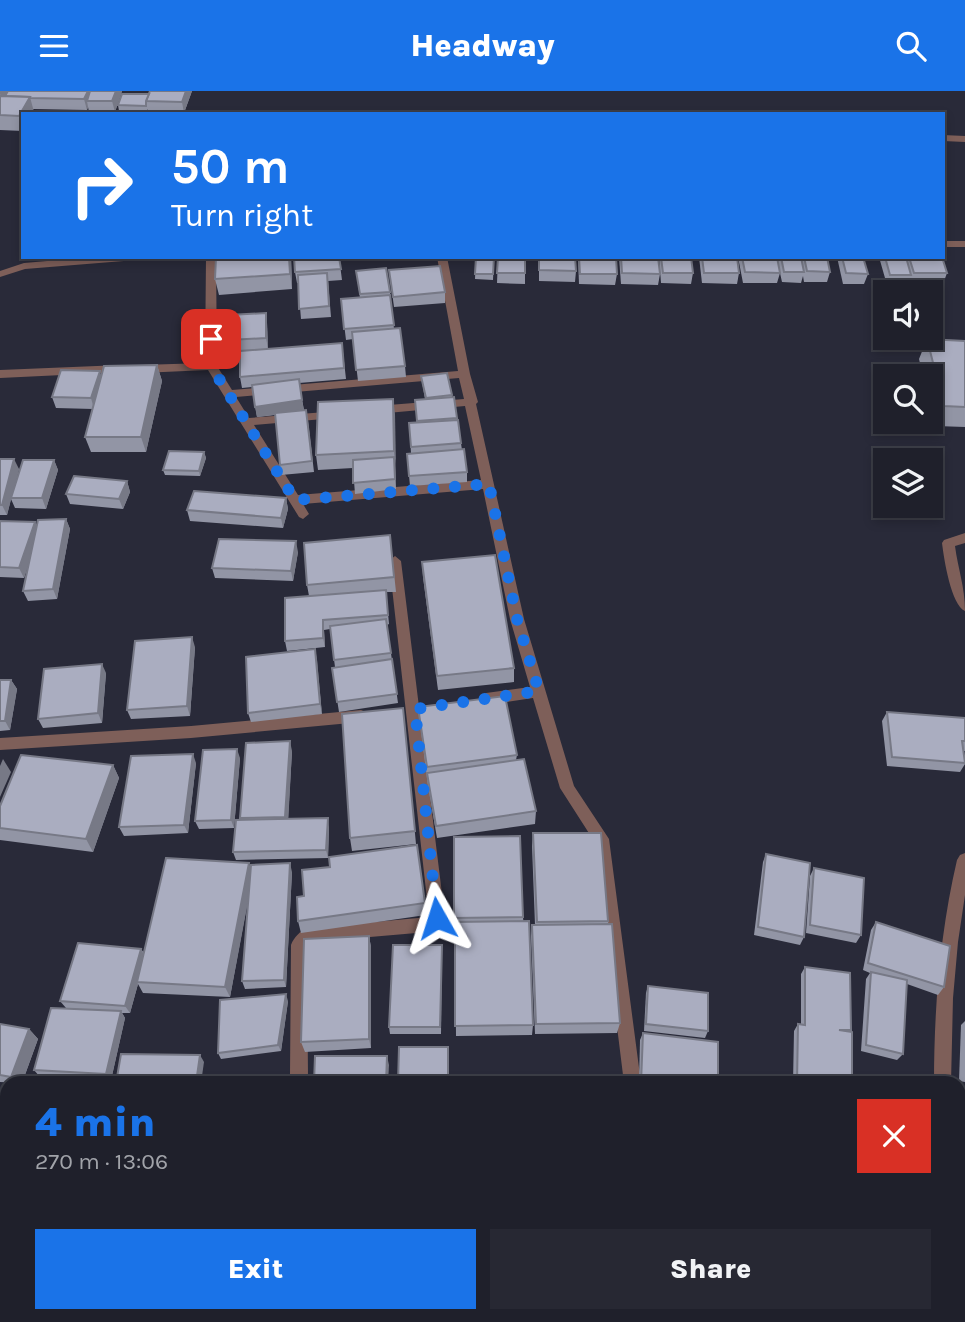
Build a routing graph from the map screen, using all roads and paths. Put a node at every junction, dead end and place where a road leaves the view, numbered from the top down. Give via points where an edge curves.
1 (945, 138) edge
2 (965, 139) edge
3 (945, 244) edge
4 (965, 244) edge
5 (111, 259) edge
6 (211, 259) edge
7 (442, 259) edge
8 (0, 274) edge
9 (211, 366) junction
10 (0, 373) edge
11 (464, 374) junction
12 (230, 394) junction
13 (472, 402) junction
14 (366, 411) edge
15 (352, 412) edge
16 (246, 422) junction
17 (489, 484) junction
18 (295, 500) junction
19 (303, 514) dead end
20 (965, 538) edge
21 (396, 561) dead end
22 (965, 605) edge
23 (539, 691) junction
24 (476, 700) edge
25 (377, 714) edge
26 (0, 744) edge
27 (965, 860) edge
28 (299, 1076) edge
29 (633, 1076) edge
30 (942, 1076) edge

1 - 2 street
3 - 4 street
5 - 8 street via 24,266
6 - 9 street
7 - 11 street
9 - 10 street
9 - 12 street
11 - 12 street
11 - 13 street
12 - 16 street
13 - 14 street
13 - 17 street
15 - 16 street
16 - 18 street
17 - 18 street
17 - 23 street via 517,619
18 - 19 street
20 - 22 street via 948,543
21 - 28 street via 437,918 428,925 302,939
23 - 24 street
23 - 29 street via 567,788 601,839
25 - 26 street
27 - 30 street via 954,912

